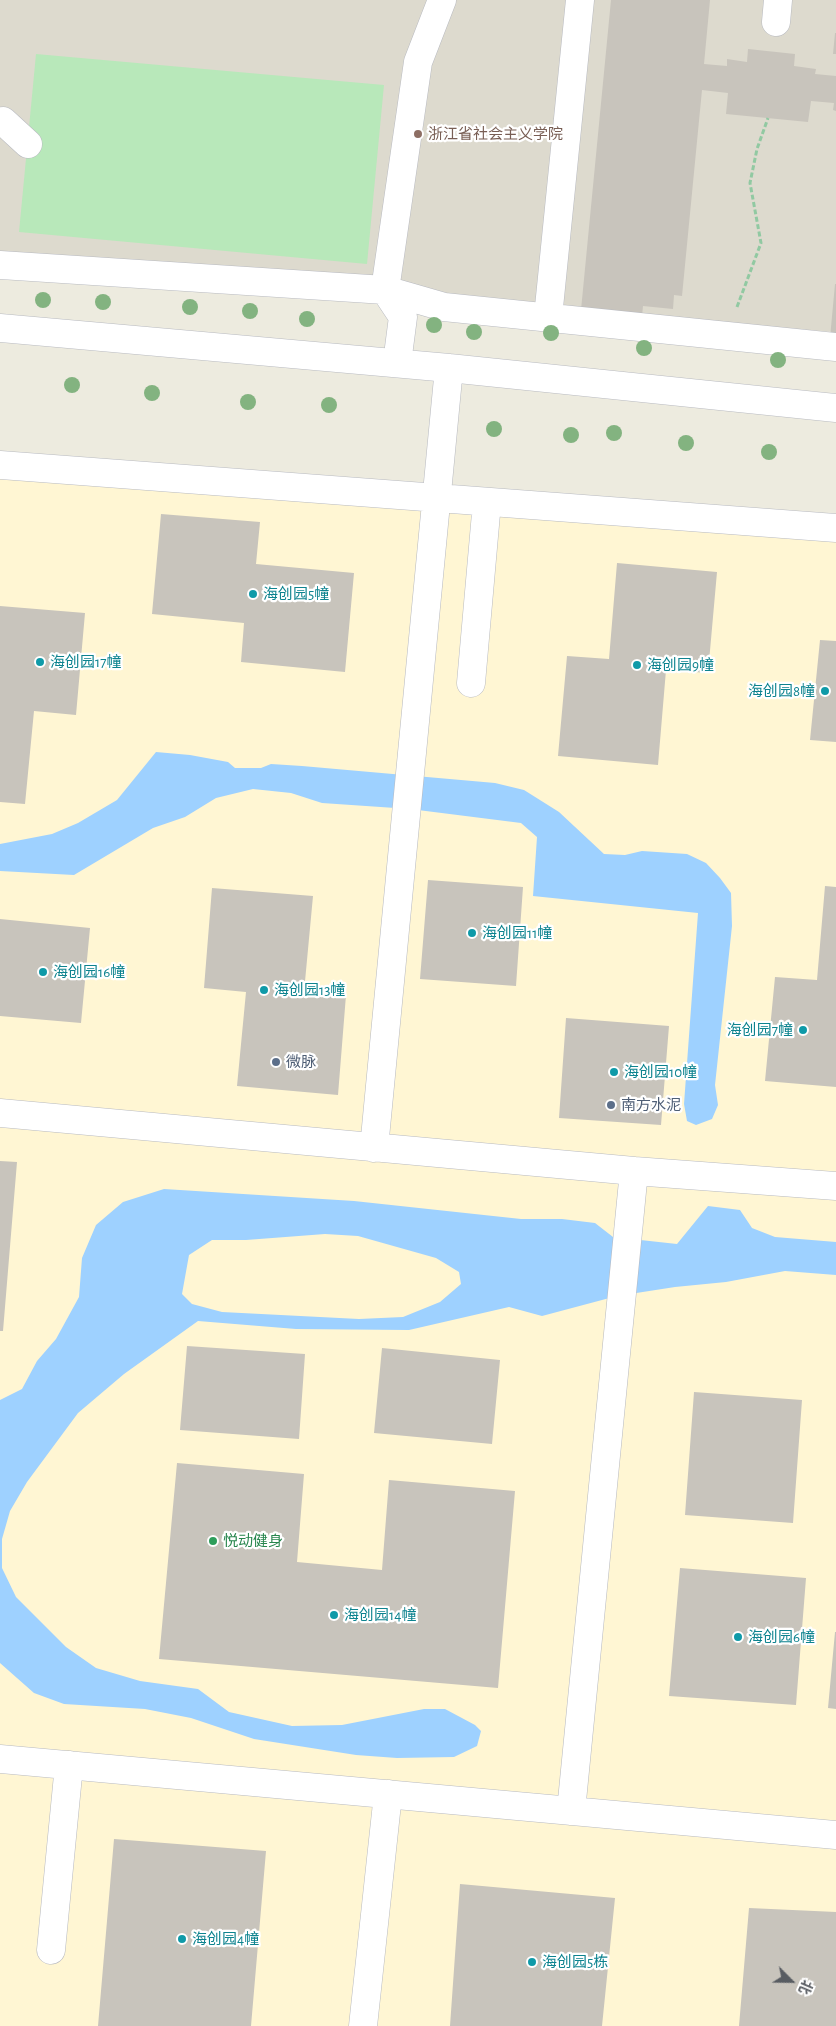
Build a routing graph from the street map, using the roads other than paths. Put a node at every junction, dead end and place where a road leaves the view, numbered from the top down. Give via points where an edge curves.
1 (442, 0) edge
2 (580, 0) edge
3 (0, 122) edge
4 (28, 144) dead end
5 (0, 265) edge
6 (385, 290) junction
7 (548, 317) junction
8 (0, 328) edge
9 (836, 347) edge
10 (397, 363) junction
11 (449, 368) junction
12 (836, 408) edge
13 (0, 465) edge
14 (437, 499) junction
15 (487, 502) junction
16 (836, 528) edge
17 (471, 683) dead end
18 (0, 1113) edge
19 (374, 1148) junction
20 (634, 1171) junction
21 (836, 1186) edge
22 (0, 1759) edge
23 (69, 1766) junction
24 (388, 1794) junction
25 (572, 1811) junction
26 (836, 1835) edge
27 (51, 1950) dead end
28 (363, 2026) edge

1 - 6 street via 418,62
2 - 7 street
3 - 4 street via 4,121
5 - 6 street
6 - 7 street via 444,307
6 - 10 street via 403,317
7 - 9 street
8 - 10 street
10 - 11 street
11 - 12 street
11 - 14 street
13 - 14 street
14 - 15 street
14 - 19 street
15 - 16 street
15 - 17 street
18 - 19 street
19 - 20 street
20 - 21 street
20 - 25 street
22 - 23 street
23 - 24 street
23 - 27 street
24 - 25 street
24 - 28 street
25 - 26 street

